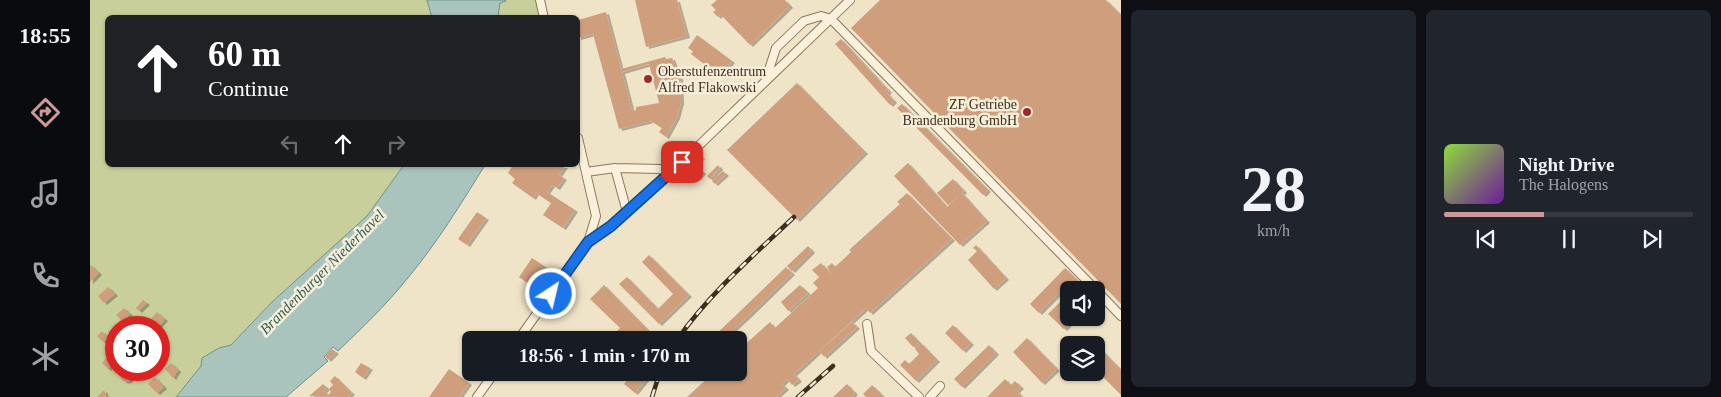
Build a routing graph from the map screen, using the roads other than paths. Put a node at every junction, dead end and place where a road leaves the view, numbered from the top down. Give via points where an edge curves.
1 (540, 0) edge
2 (850, 0) edge
3 (543, 15) edge
4 (830, 20) junction
5 (766, 82) junction
6 (580, 146) edge
7 (615, 168) junction
8 (586, 172) junction
9 (667, 176) junction
10 (627, 212) junction
11 (588, 242) junction
12 (1087, 281) edge
13 (1105, 299) edge
14 (1121, 316) edge
15 (868, 324) dead end
16 (524, 331) edge
17 (488, 381) edge
18 (940, 386) dead end
19 (477, 397) edge
20 (919, 397) edge
21 (930, 397) edge

1 - 3 street
2 - 4 street
4 - 5 street
4 - 5 street via 812,17 798,26 776,48
4 - 12 street
5 - 9 street
6 - 8 street
7 - 8 street
7 - 9 street via 661,169
7 - 10 street
8 - 11 street via 596,216
9 - 10 street
10 - 11 street
11 - 16 street
13 - 14 street
15 - 20 street via 871,351
17 - 19 street
18 - 21 street

